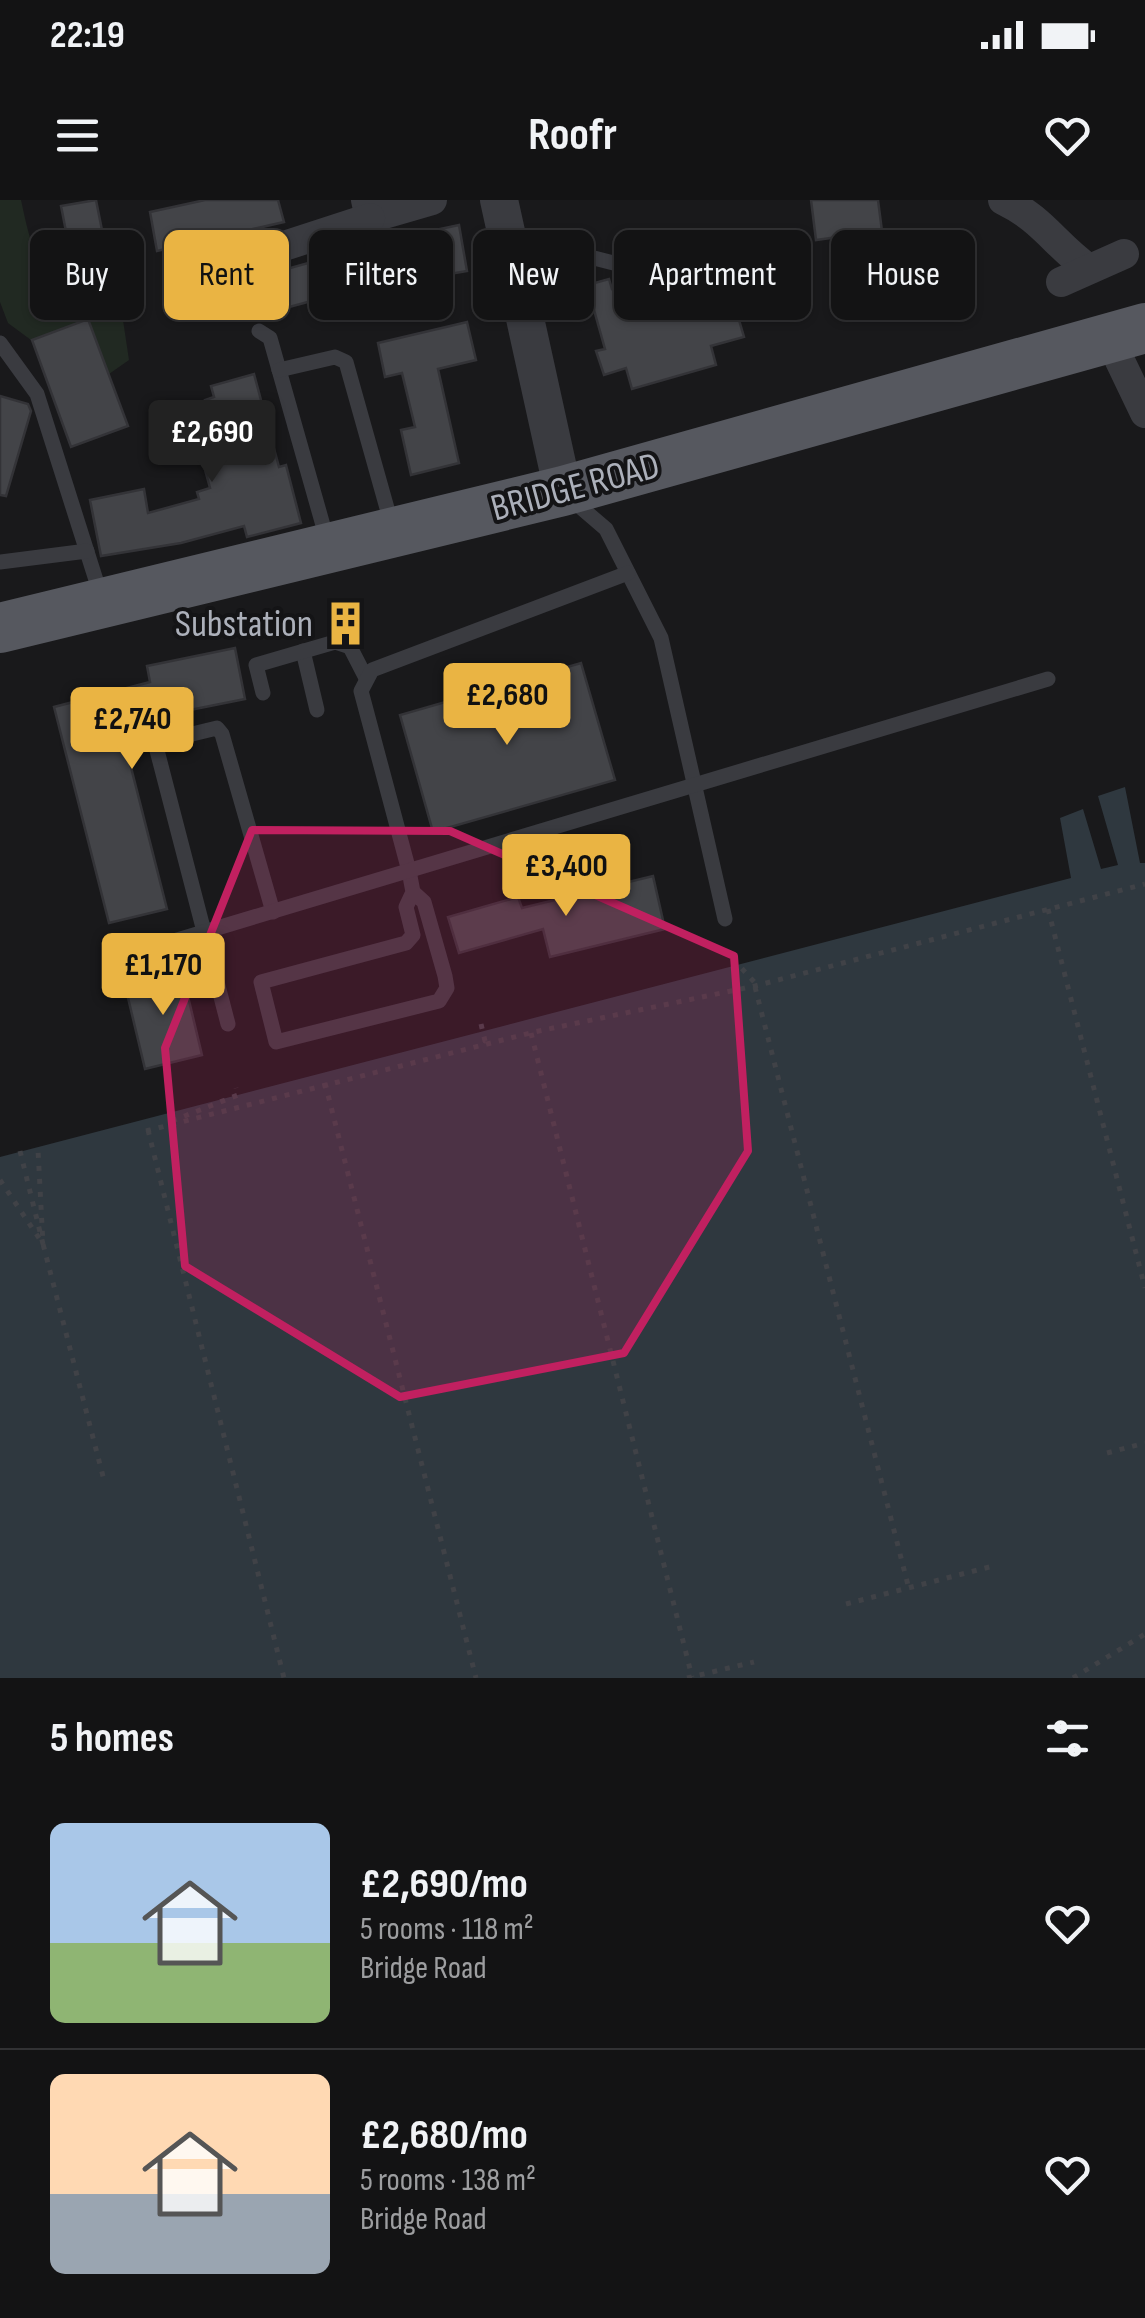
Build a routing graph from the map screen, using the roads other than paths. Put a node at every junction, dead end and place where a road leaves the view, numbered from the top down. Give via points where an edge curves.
1 (432, 200) edge
2 (499, 200) edge
3 (1004, 200) edge
4 (368, 209) edge
5 (506, 230) edge
6 (289, 240) edge
7 (1124, 254) dead end
8 (526, 320) edge
9 (259, 331) dead end
10 (1127, 334) edge
11 (0, 344) edge
12 (279, 370) junction
13 (1145, 413) edge
14 (563, 491) junction
15 (394, 531) junction
16 (329, 547) junction
17 (87, 551) junction
18 (0, 562) edge
19 (628, 573) junction
20 (104, 602) junction
21 (0, 628) edge
22 (303, 651) junction
23 (366, 678) junction
24 (1048, 679) dead end
25 (263, 692) dead end
26 (146, 708) dead end
27 (317, 710) dead end
28 (155, 743) junction
29 (694, 786) junction
30 (409, 871) junction
31 (413, 892) junction
32 (273, 912) junction
33 (725, 919) dead end
34 (207, 932) junction
35 (144, 950) dead end
36 (228, 1024) dead end

1 - 4 street
2 - 5 street
3 - 7 street via 1036,216 1067,253 1075,276
4 - 6 street
8 - 14 street
9 - 12 lane via 270,338
10 - 13 street
10 - 14 main road, BRIDGE ROAD
11 - 17 lane via 37,394
12 - 15 lane via 335,357 346,362
12 - 16 lane
14 - 15 main road, BRIDGE ROAD
14 - 19 lane via 606,529
15 - 16 main road, BRIDGE ROAD
16 - 20 main road, BRIDGE ROAD
17 - 18 lane
17 - 20 lane
19 - 23 lane via 380,666
19 - 29 lane via 661,638
20 - 21 main road, BRIDGE ROAD
22 - 23 lane via 335,642 350,647
22 - 25 lane via 256,665
22 - 27 lane
23 - 30 lane via 362,692
24 - 29 lane
26 - 28 lane
28 - 32 lane via 218,728
28 - 34 lane
29 - 30 lane
29 - 33 lane
30 - 31 lane
30 - 32 lane
31 - 31 lane via 424,902 445,976 439,1001 276,1042 261,982 412,941 406,907
32 - 34 lane
34 - 35 lane
34 - 36 lane

